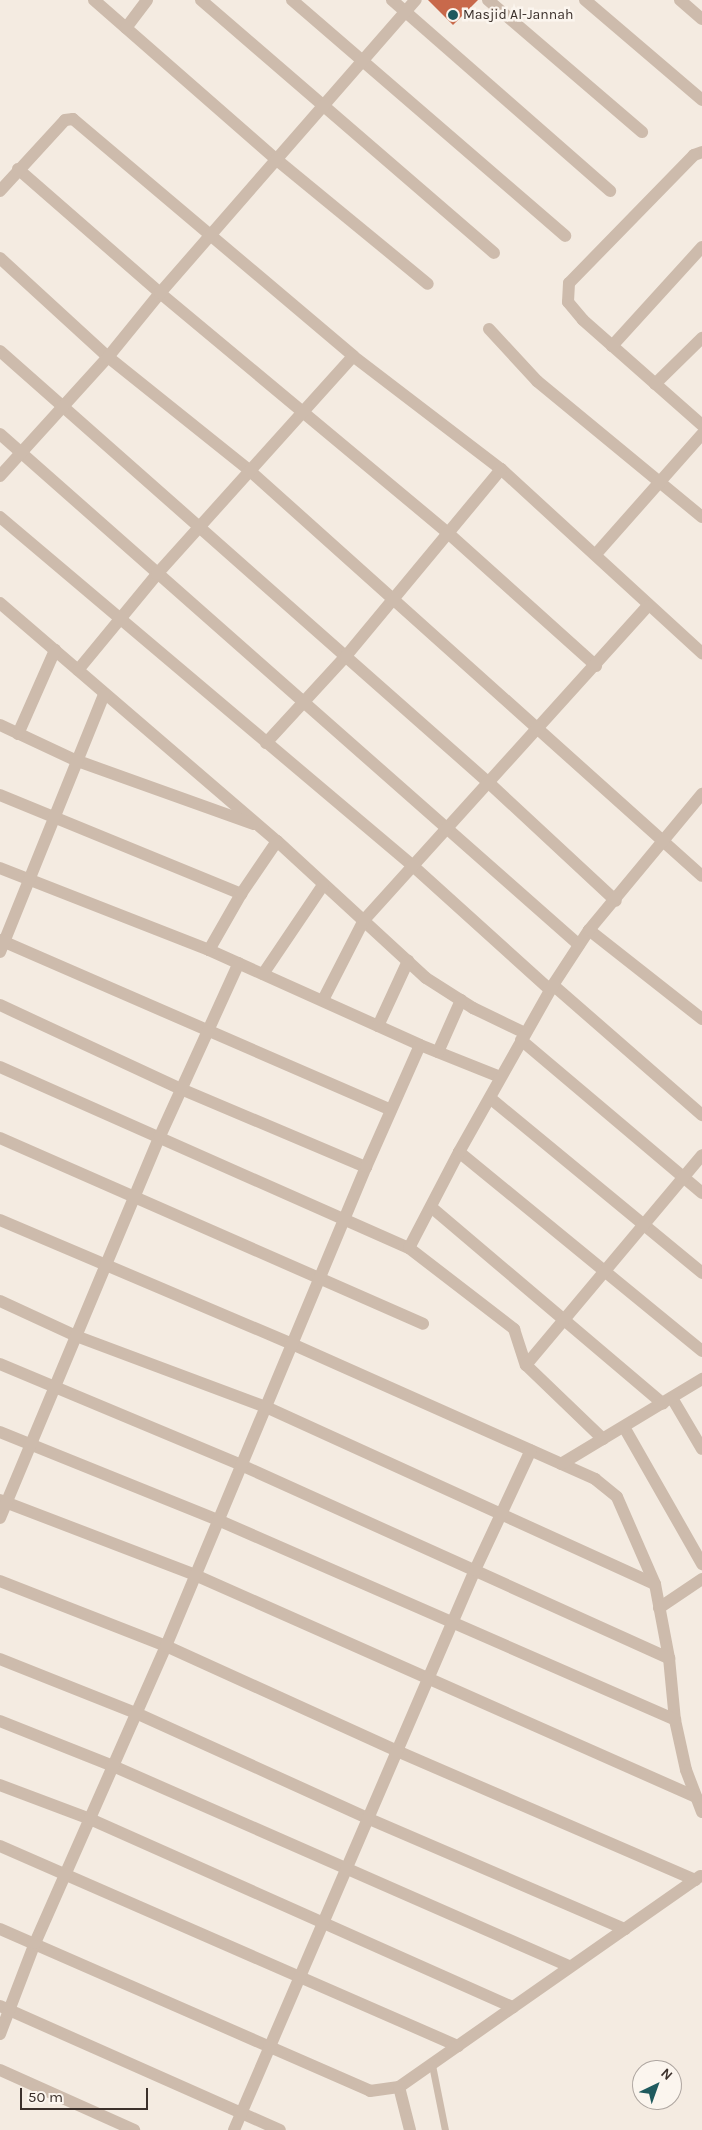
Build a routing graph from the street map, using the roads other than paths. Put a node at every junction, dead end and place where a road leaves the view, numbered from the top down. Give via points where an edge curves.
1 (94, 0) edge
2 (147, 0) edge
3 (201, 0) edge
4 (292, 0) edge
5 (392, 0) edge
6 (416, 0) edge
7 (488, 0) edge
8 (585, 0) edge
9 (680, 0) edge
10 (406, 12) junction
11 (702, 19) edge
12 (126, 28) junction
13 (362, 62) junction
14 (702, 100) edge
15 (323, 106) junction
16 (642, 132) dead end
17 (702, 152) edge
18 (277, 160) junction
19 (18, 170) junction
20 (0, 191) edge
21 (610, 191) dead end
22 (211, 235) junction
23 (565, 236) dead end
24 (702, 247) edge
25 (494, 253) dead end
26 (0, 258) edge
27 (428, 284) dead end
28 (160, 293) junction
29 (489, 329) dead end
30 (702, 338) edge
31 (612, 346) junction
32 (0, 351) edge
33 (353, 356) junction
34 (108, 357) junction
35 (655, 384) junction
36 (63, 407) junction
37 (303, 411) junction
38 (702, 425) edge
39 (0, 434) edge
40 (702, 434) edge
41 (22, 453) junction
42 (501, 469) junction
43 (250, 470) junction
44 (0, 476) edge
45 (660, 481) junction
46 (0, 517) edge
47 (702, 517) edge
48 (198, 527) junction
49 (448, 534) junction
50 (596, 554) junction
51 (156, 574) junction
52 (393, 597) junction
53 (648, 606) junction
54 (1, 609) edge
55 (121, 619) junction
56 (55, 650) junction
57 (702, 653) edge
58 (346, 656) junction
59 (596, 666) junction
60 (78, 670) junction
61 (104, 694) junction
62 (304, 704) junction
63 (0, 725) edge
64 (540, 728) junction
65 (18, 734) junction
66 (266, 743) junction
67 (75, 760) junction
68 (490, 783) junction
69 (702, 794) edge
70 (0, 796) edge
71 (55, 818) junction
72 (261, 827) junction
73 (446, 830) junction
74 (277, 840) junction
75 (664, 843) junction
76 (414, 866) junction
77 (0, 868) edge
78 (702, 876) edge
79 (31, 881) junction
80 (323, 885) junction
81 (241, 894) junction
82 (616, 900) junction
83 (364, 920) junction
84 (589, 930) junction
85 (1, 945) edge
86 (579, 945) junction
87 (209, 950) junction
88 (408, 961) junction
89 (239, 963) junction
90 (263, 974) junction
91 (551, 987) junction
92 (324, 1000) junction
93 (461, 1000) junction
94 (0, 1005) edge
95 (702, 1019) edge
96 (378, 1026) junction
97 (208, 1031) junction
98 (523, 1036) junction
99 (420, 1045) junction
100 (438, 1052) junction
101 (0, 1067) edge
102 (500, 1077) junction
103 (181, 1090) junction
104 (490, 1098) junction
105 (391, 1110) junction
106 (702, 1115) edge
107 (160, 1136) junction
108 (0, 1138) edge
109 (459, 1152) junction
110 (702, 1155) edge
111 (366, 1167) junction
112 (684, 1178) junction
113 (702, 1194) edge
114 (134, 1197) junction
115 (431, 1206) junction
116 (0, 1220) edge
117 (344, 1222) junction
118 (646, 1224) junction
119 (409, 1248) junction
120 (107, 1267) junction
121 (606, 1271) junction
122 (702, 1273) edge
123 (320, 1278) junction
124 (0, 1301) edge
125 (566, 1320) junction
126 (423, 1324) dead end
127 (76, 1336) junction
128 (292, 1344) junction
129 (702, 1351) edge
130 (0, 1364) edge
131 (526, 1365) junction
132 (702, 1379) edge
133 (57, 1387) junction
134 (668, 1401) junction
135 (266, 1407) junction
136 (624, 1427) junction
137 (0, 1432) edge
138 (603, 1439) junction
139 (30, 1444) junction
140 (702, 1449) edge
141 (531, 1450) junction
142 (561, 1464) junction
143 (242, 1465) junction
144 (3, 1501) edge
145 (501, 1513) junction
146 (0, 1518) edge
147 (218, 1520) junction
148 (702, 1564) edge
149 (475, 1570) junction
150 (196, 1575) junction
151 (702, 1579) edge
152 (0, 1581) edge
153 (655, 1584) junction
154 (659, 1608) junction
155 (452, 1624) junction
156 (166, 1646) junction
157 (669, 1658) junction
158 (0, 1659) edge
159 (428, 1679) junction
160 (136, 1713) junction
161 (675, 1720) junction
162 (0, 1721) edge
163 (396, 1751) junction
164 (113, 1766) junction
165 (0, 1785) edge
166 (696, 1796) junction
167 (702, 1812) edge
168 (367, 1818) junction
169 (90, 1819) junction
170 (0, 1846) edge
171 (344, 1870) junction
172 (66, 1873) junction
173 (699, 1877) edge
174 (321, 1924) junction
175 (0, 1929) edge
176 (626, 1929) junction
177 (35, 1943) junction
178 (570, 1967) junction
179 (298, 1977) junction
180 (513, 2007) junction
181 (5, 2008) edge
182 (0, 2034) edge
183 (458, 2046) junction
184 (267, 2047) junction
185 (432, 2064) junction
186 (0, 2070) edge
187 (400, 2087) junction
188 (240, 2114) junction
189 (134, 2130) edge
190 (234, 2130) edge
191 (280, 2130) edge
192 (410, 2130) edge
193 (445, 2130) edge

1 - 12 street
2 - 12 street
3 - 15 street
4 - 13 street
5 - 10 street
6 - 10 street
7 - 16 street
8 - 14 street
9 - 11 street
10 - 13 street
10 - 21 street
12 - 18 street
13 - 15 street
13 - 23 street
15 - 18 street
15 - 25 street
17 - 31 street via 694,155 569,283 568,302
18 - 22 street
18 - 27 street
19 - 20 street
19 - 22 street via 65,120 73,119
19 - 28 street
22 - 28 street
22 - 33 street
24 - 31 street
26 - 34 street
28 - 34 street
28 - 37 street
29 - 45 street via 537,381
30 - 35 street
31 - 35 street
32 - 36 street
33 - 37 street
33 - 42 street
34 - 36 street
34 - 43 street
35 - 38 street
36 - 41 street
36 - 48 street
37 - 43 street
37 - 49 street
39 - 41 street
40 - 45 street
41 - 44 street
41 - 51 street
42 - 49 street
42 - 50 street
43 - 48 street
43 - 52 street
45 - 47 street
45 - 50 street
46 - 55 street
48 - 51 street
48 - 58 street
49 - 52 street
49 - 59 street
50 - 53 street
51 - 55 street
51 - 62 street
52 - 58 street
52 - 64 street
53 - 57 street
53 - 59 street
54 - 56 street
55 - 60 street
55 - 66 street
56 - 60 street
56 - 65 street
58 - 62 street
58 - 68 street
59 - 64 street
60 - 61 street
61 - 67 street
61 - 72 street
62 - 66 street
62 - 73 street
63 - 65 street
64 - 68 street
64 - 75 street
65 - 67 street
66 - 76 street
67 - 71 street
67 - 72 street
68 - 73 street
68 - 82 street
69 - 75 street
70 - 71 street
71 - 79 street via 42,845
71 - 81 street
72 - 74 street
73 - 76 street
73 - 86 street
74 - 80 street
74 - 81 street
75 - 78 street
75 - 82 street
76 - 83 street
76 - 91 street
77 - 79 street
79 - 85 street
79 - 87 street
80 - 83 street
80 - 90 street
81 - 87 street
82 - 84 street
83 - 88 street
83 - 92 street
84 - 86 street
84 - 95 street
85 - 97 street
86 - 91 street
87 - 89 street
88 - 93 street via 426,978
88 - 96 street
89 - 90 street
89 - 97 street
90 - 92 street
91 - 98 street
91 - 106 street
92 - 96 street
93 - 98 street
93 - 100 street
94 - 103 street
96 - 99 street
97 - 103 street
97 - 105 street
98 - 102 street
98 - 112 street
99 - 100 street
99 - 105 street
100 - 102 street
101 - 107 street
102 - 104 street
103 - 107 street
103 - 111 street
104 - 109 street
104 - 118 street
105 - 111 street
107 - 114 street
107 - 117 street
108 - 114 street
109 - 115 street
109 - 121 street
110 - 112 street
111 - 117 street
112 - 113 street
112 - 118 street
114 - 120 street
114 - 123 street
115 - 119 street
115 - 125 street
116 - 120 street
117 - 119 street
117 - 123 street
118 - 121 street
118 - 122 street
119 - 131 street via 514,1329 523,1346
120 - 127 street
120 - 128 street
121 - 125 street
121 - 129 street
123 - 126 street
123 - 128 street
124 - 127 street
125 - 131 street
125 - 134 street
127 - 133 street
127 - 135 street
128 - 135 street
128 - 141 street
130 - 133 street
131 - 138 street
132 - 134 street
133 - 139 street
133 - 143 street
134 - 136 street
134 - 140 street
135 - 143 street
135 - 145 street
136 - 138 street
136 - 148 street
137 - 139 street
138 - 142 street
139 - 144 street
139 - 147 street
141 - 142 street
141 - 145 street
142 - 153 street via 595,1479 617,1497
143 - 147 street
143 - 149 street
144 - 146 street
144 - 150 street
145 - 149 street
145 - 153 street
147 - 150 street
147 - 155 street
149 - 155 street
149 - 157 street
150 - 156 street
150 - 159 street
151 - 154 street
152 - 156 street
153 - 154 street
154 - 157 street
155 - 159 street
155 - 161 street
156 - 160 street
156 - 163 street
157 - 161 street
158 - 160 street
159 - 163 street
159 - 166 street
160 - 164 street
160 - 168 street
161 - 166 street via 686,1770
162 - 164 street
163 - 168 street
163 - 173 street
164 - 169 street
164 - 171 street
165 - 169 street
166 - 167 street
168 - 171 street
168 - 176 street
169 - 172 street
169 - 174 street
170 - 172 street
171 - 174 street
171 - 178 street
172 - 177 street
172 - 179 street
173 - 176 street
174 - 179 street
174 - 180 street
175 - 177 street
176 - 178 street
177 - 181 street
177 - 184 street
178 - 180 street
179 - 183 street
179 - 184 street
180 - 183 street
181 - 182 street
181 - 188 street
183 - 185 street
184 - 187 street via 370,2091
184 - 188 street
185 - 187 street
185 - 193 lane
186 - 189 street
187 - 192 street
188 - 190 street
188 - 191 street

